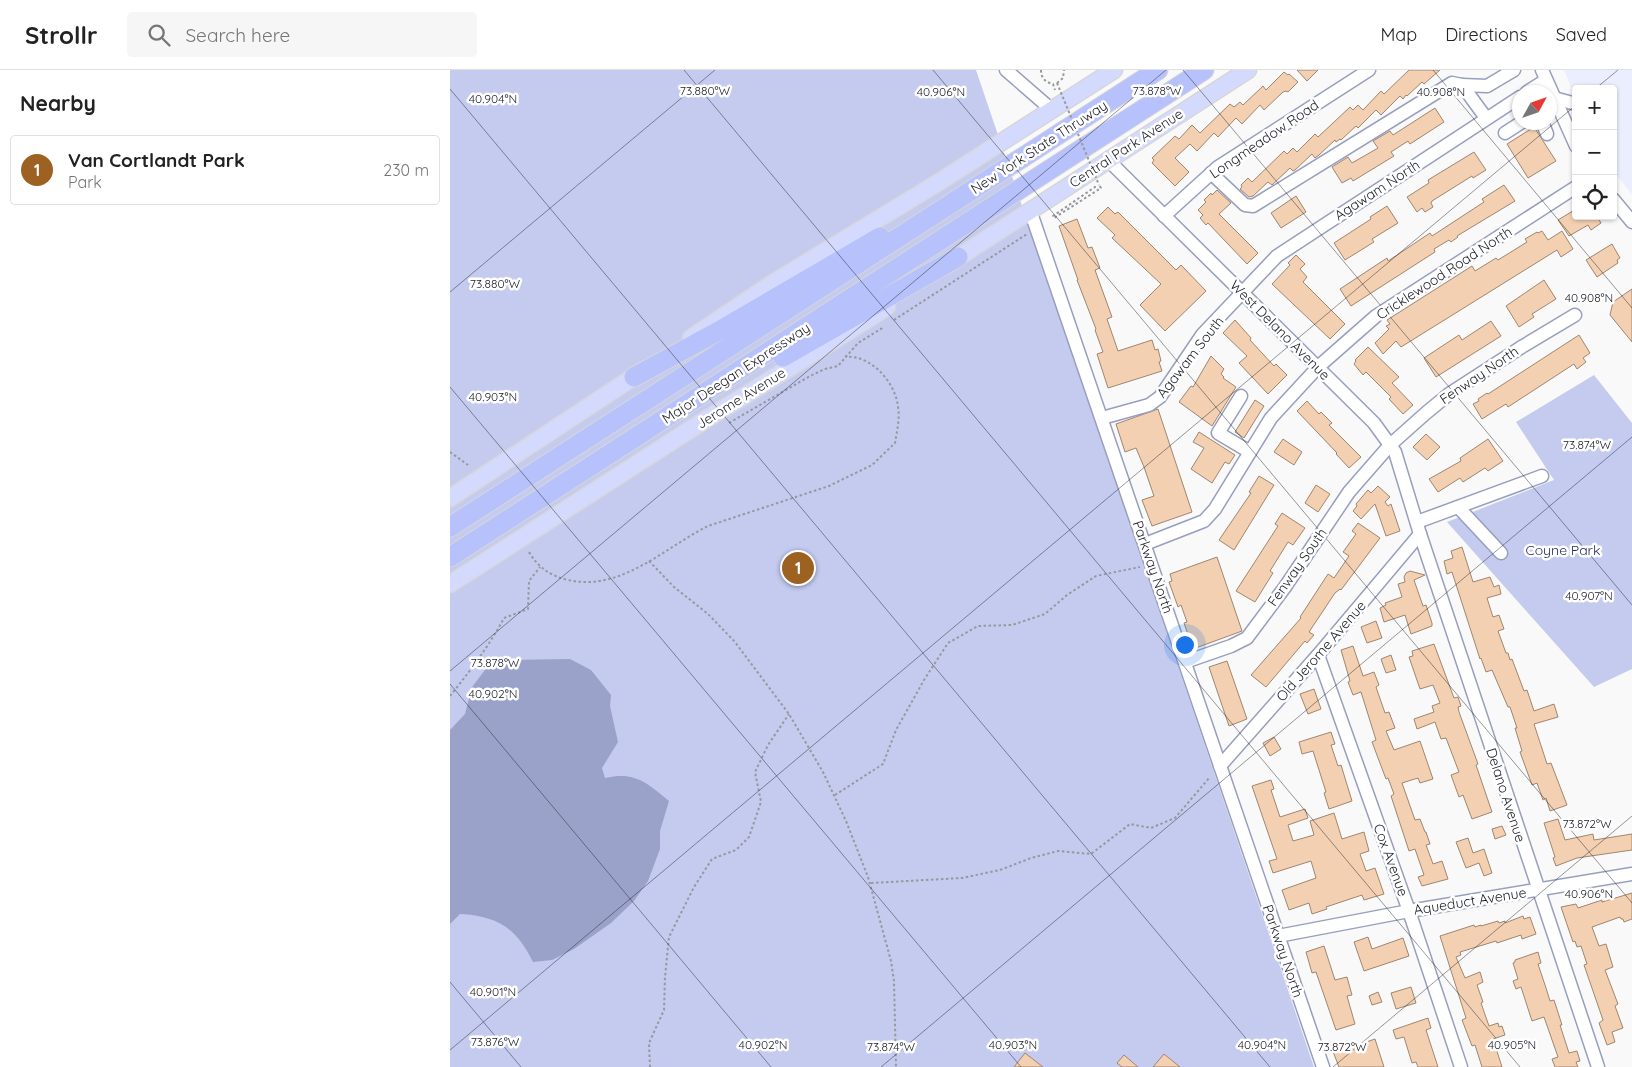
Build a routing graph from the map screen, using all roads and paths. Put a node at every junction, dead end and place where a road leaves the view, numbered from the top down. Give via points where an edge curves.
1 (1006, 70) edge
2 (1042, 70) edge
3 (1064, 70) edge
4 (1114, 70) edge
5 (1158, 70) edge
6 (1204, 70) edge
7 (1248, 70) edge
8 (1369, 70) edge
9 (1514, 70) edge
10 (1544, 75) edge
11 (1053, 84) dead end
12 (1462, 85) junction
13 (1534, 85) edge
14 (1557, 101) edge
15 (1512, 102) edge
16 (1572, 103) edge
17 (1557, 108) edge
18 (1052, 110) junction
19 (1486, 118) junction
20 (1512, 128) edge
21 (1505, 133) dead end
22 (1572, 134) edge
23 (1108, 160) junction
24 (1211, 174) junction
25 (1100, 185) dead end
26 (1021, 188) joint
27 (1572, 190) edge
28 (1617, 204) edge
29 (945, 207) junction
30 (1030, 210) junction
31 (1164, 216) junction
32 (1632, 222) edge
33 (1036, 228) junction
34 (958, 257) junction
35 (1242, 292) junction
36 (1575, 315) dead end
37 (845, 356) junction
38 (1318, 367) junction
39 (634, 377) junction
40 (1241, 396) dead end
41 (696, 398) junction
42 (1102, 418) junction
43 (728, 424) dead end
44 (1390, 445) junction
45 (450, 452) edge
46 (1250, 452) junction
47 (468, 465) dead end
48 (1542, 476) dead end
49 (450, 498) edge
50 (1458, 507) junction
51 (450, 527) edge
52 (1418, 528) junction
53 (1145, 544) junction
54 (532, 548) dead end
55 (525, 552) dead end
56 (529, 552) dead end
57 (1500, 554) dead end
58 (450, 557) edge
59 (649, 561) junction
60 (1152, 565) junction
61 (540, 567) junction
62 (450, 584) edge
63 (1318, 655) junction
64 (1185, 662) junction
65 (450, 696) edge
66 (789, 714) junction
67 (1220, 766) junction
68 (835, 795) junction
69 (1632, 874) edge
70 (870, 883) junction
71 (1538, 890) junction
72 (1409, 911) junction
73 (1278, 936) junction
74 (650, 1067) edge
75 (896, 1067) edge
76 (1323, 1067) edge
77 (1461, 1067) edge
78 (1598, 1067) edge

1 - 18 street
2 - 11 path via 1043,78
3 - 25 path, bridge via 1063,78 1057,83
4 - 18 main road
5 - 29 highway, New York State Thruway
6 - 26 highway, New York State Thruway
7 - 23 main road, Central Park Avenue
8 - 24 street, Longmeadow Road
9 - 12 street via 1487,86
10 - 13 street
12 - 19 street
12 - 24 street via 1452,83 1253,206 1246,205
14 - 16 street
15 - 19 street, Agawam North
17 - 22 street
18 - 39 main road via 773,283
19 - 35 street, Agawam North via 1277,256
20 - 21 street
23 - 30 main road, Central Park Avenue
23 - 31 street, West Delano Avenue
24 - 31 street, Longmeadow Road
26 - 41 highway, Major Deegan Expressway
27 - 38 street, Cricklewood Road North via 1376,316
28 - 32 street
29 - 39 highway via 870,241
29 - 51 highway, Major Deegan Expressway
30 - 33 street, Parkway North
30 - 34 main road, Jerome Avenue
31 - 35 street, West Delano Avenue
33 - 37 path via 858,344
33 - 42 street, Parkway North
34 - 41 highway via 770,365
34 - 62 main road, Jerome Avenue via 867,320
35 - 38 street, West Delano Avenue
35 - 42 street, Agawam South via 1202,336 1154,402
36 - 44 street, Fenway North via 1449,394
37 - 43 path via 838,366 810,376
37 - 59 path via 866,361 891,385 898,407 895,443 872,465 829,486 708,526
38 - 44 street, West Delano Avenue
38 - 46 street, Cricklewood Road North via 1271,418
39 - 49 main road
40 - 46 street via 1218,433
41 - 58 highway, Major Deegan Expressway
42 - 53 street, Parkway North
44 - 52 street, West Delano Avenue via 1395,452
44 - 64 street, Fenway South via 1349,492 1247,638
45 - 47 path
46 - 53 street, Cricklewood Road North via 1204,521
48 - 50 street, Old Jerome Avenue
50 - 52 street, Old Jerome Avenue
50 - 57 street
52 - 63 street, Old Jerome Avenue
52 - 71 street, Delano Avenue
53 - 60 street, Parkway North
54 - 55 path
56 - 61 path
59 - 61 path via 612,579 587,583 562,579
59 - 66 path via 735,642
60 - 64 street, Parkway North
60 - 68 path via 1096,576 1045,614 1012,625 978,626 948,643 896,730 883,764
61 - 65 path via 529,581 528,609 504,618 475,665
63 - 67 street, Old Jerome Avenue
63 - 72 street, Cox Avenue
64 - 67 street, Parkway North
66 - 68 path
66 - 74 path via 755,772 762,802 749,837 736,850 712,859 694,887 670,937 664,978 664,1010 650,1044
67 - 70 path via 1175,818 1151,828 1130,824 1091,854 1058,851 1000,870 962,878
67 - 73 street, Parkway North
68 - 70 path
69 - 71 street, Aqueduct Avenue
70 - 75 path via 894,980
71 - 72 street, Aqueduct Avenue
71 - 78 street, Delano Avenue
72 - 73 street, Aqueduct Avenue
72 - 77 street, Cox Avenue
73 - 76 street, Parkway North

